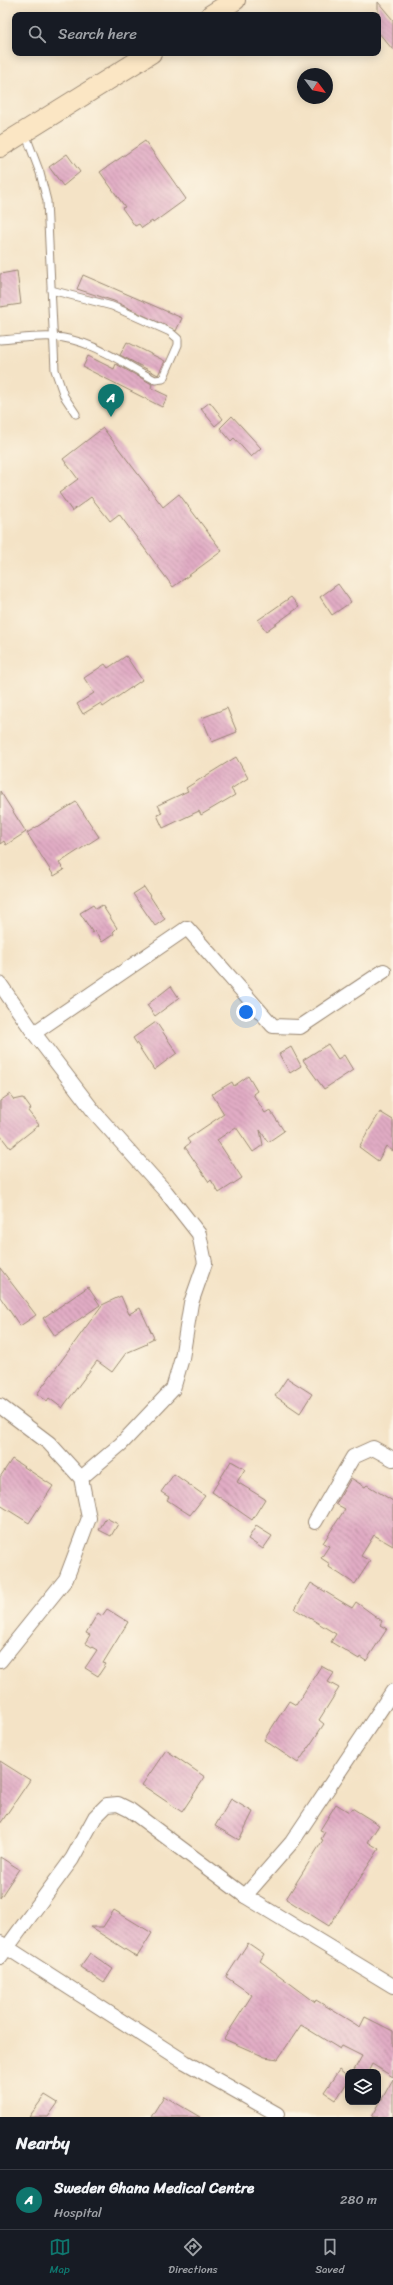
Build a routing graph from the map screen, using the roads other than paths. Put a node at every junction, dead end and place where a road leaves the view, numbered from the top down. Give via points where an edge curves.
1 (235, 0) edge
2 (216, 12) edge
3 (146, 56) edge
4 (24, 131) junction
5 (0, 147) edge
6 (51, 290) junction
7 (54, 337) junction
8 (0, 340) edge
9 (76, 414) dead end
10 (384, 971) dead end
11 (0, 984) edge
12 (34, 1033) junction
13 (0, 1406) edge
14 (393, 1459) edge
15 (80, 1478) junction
16 (316, 1522) dead end
17 (0, 1661) edge
18 (393, 1691) edge
19 (245, 1896) junction
20 (2, 1949) edge
21 (393, 1986) edge
22 (278, 2116) edge

1 - 2 street
3 - 4 street
4 - 5 street
4 - 6 lane via 40,173 47,201
6 - 7 lane
6 - 7 lane via 129,313 170,332 178,339 178,345 163,379 155,380 92,348
7 - 8 lane
7 - 9 lane via 55,370
10 - 12 street via 300,1027 273,1026 187,928
11 - 12 street
12 - 15 street via 95,1113 200,1234 205,1264 191,1303 182,1358 173,1389 121,1444
13 - 15 street via 49,1443
14 - 16 street via 374,1448 353,1457
15 - 17 street via 89,1518 66,1579
18 - 19 street via 292,1842
19 - 20 street via 130,1810 118,1804 107,1805 95,1817 72,1859
19 - 21 street
20 - 22 street via 184,2062

